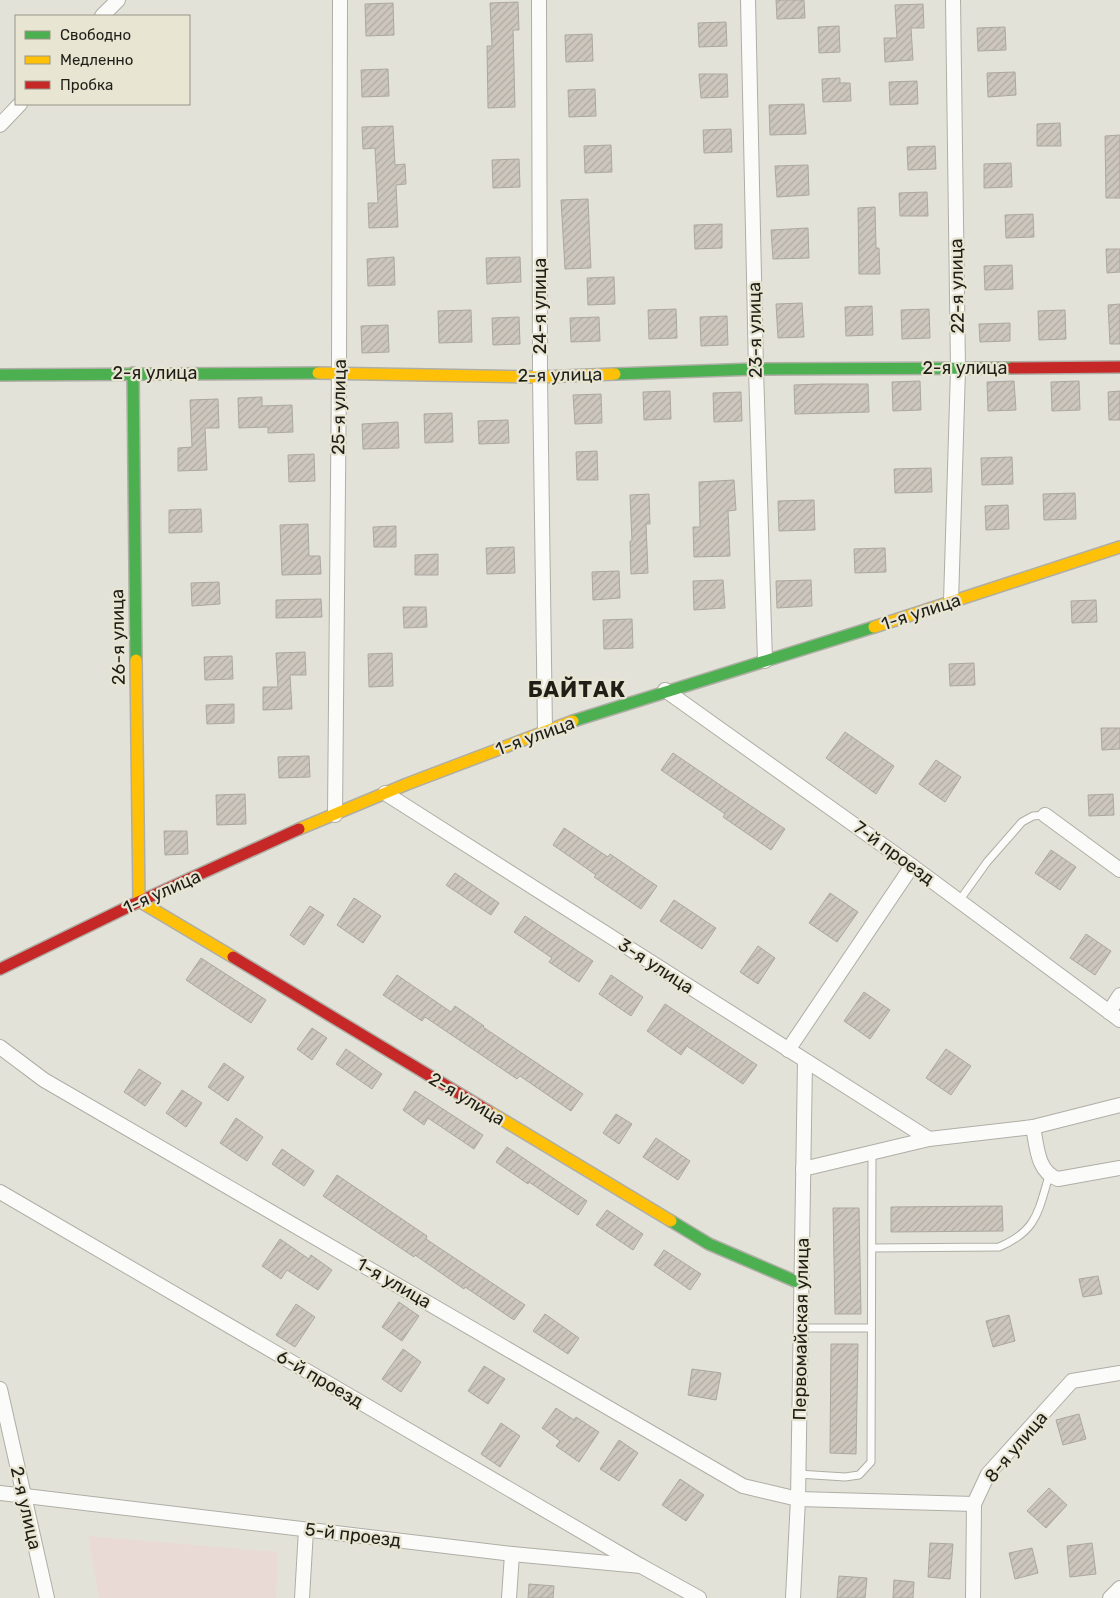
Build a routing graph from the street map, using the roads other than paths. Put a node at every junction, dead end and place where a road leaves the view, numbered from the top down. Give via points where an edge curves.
1 (118, 0) edge
2 (340, 0) edge
3 (539, 0) edge
4 (748, 0) edge
5 (954, 0) edge
6 (103, 15) edge
7 (19, 105) edge
8 (0, 125) edge
9 (1120, 367) edge
10 (756, 369) junction
11 (958, 369) junction
12 (133, 373) junction
13 (339, 374) junction
14 (0, 375) edge
15 (540, 377) junction
16 (1120, 547) edge
17 (951, 602) junction
18 (765, 661) junction
19 (665, 690) junction
20 (545, 731) junction
21 (385, 793) junction
22 (335, 814) junction
23 (1045, 815) joint
24 (912, 866) junction
25 (1120, 870) edge
26 (139, 901) junction
27 (959, 901) junction
28 (0, 969) edge
29 (1120, 995) edge
30 (1114, 1016) edge
31 (0, 1047) edge
32 (788, 1050) junction
33 (804, 1061) junction
34 (1120, 1106) edge
35 (1033, 1127) junction
36 (929, 1139) junction
37 (872, 1153) junction
38 (1120, 1168) edge
39 (803, 1170) junction
40 (1049, 1176) junction
41 (0, 1192) edge
42 (872, 1248) junction
43 (802, 1284) junction
44 (801, 1328) junction
45 (871, 1328) junction
46 (1120, 1373) edge
47 (0, 1389) edge
48 (798, 1474) junction
49 (0, 1493) edge
50 (23, 1496) junction
51 (798, 1498) junction
52 (974, 1504) junction
53 (306, 1530) junction
54 (512, 1554) junction
55 (641, 1566) junction
56 (1120, 1588) edge
57 (47, 1598) edge
58 (302, 1598) edge
59 (509, 1598) edge
60 (699, 1598) edge
61 (792, 1598) edge
62 (973, 1598) edge
63 (1110, 1598) edge

1 - 6 street
2 - 13 street, 25-я улица
3 - 15 street, 24-я улица
4 - 10 street, 23-я улица
5 - 11 street, 22-я улица
7 - 8 street
9 - 11 street, 2-я улица
10 - 11 street, 2-я улица
10 - 15 street, 2-я улица
10 - 18 street, 23-я улица
11 - 17 street, 22-я улица
12 - 13 street, 2-я улица
12 - 14 street, 2-я улица
12 - 26 street, 26-я улица
13 - 15 street, 2-я улица
13 - 22 street, 25-я улица
15 - 20 street, 24-я улица
16 - 17 street, 1-я улица
17 - 18 street, 1-я улица
18 - 19 street, 1-я улица
19 - 20 street, 1-я улица
19 - 24 street, 7-й проезд
20 - 21 street, 1-я улица
21 - 22 street, 1-я улица
21 - 32 street, 3-я улица
22 - 26 street, 1-я улица
23 - 25 street
23 - 27 lane via 1033,816 1022,822
24 - 27 street, 7-й проезд
24 - 32 street
26 - 28 street, 1-я улица
26 - 43 street, 2-я улица via 709,1244
27 - 30 street, 7-й проезд
29 - 30 street
31 - 51 street, 1-я улица via 44,1080 743,1486
32 - 33 street, 3-я улица
33 - 36 street, 3-я улица
33 - 39 street, Первомайская улица
34 - 35 street
35 - 36 street
35 - 40 street via 1042,1168
36 - 37 street
37 - 39 street
37 - 42 lane
38 - 40 street via 1058,1179
39 - 43 street, Первомайская улица
40 - 42 lane via 1039,1210 1029,1229 999,1247
41 - 55 street, 6-й проезд
42 - 45 lane
43 - 44 street, Первомайская улица
44 - 45 lane
44 - 48 street, Первомайская улица
45 - 48 lane via 871,1462 859,1475
46 - 52 street, 8-я улица via 1072,1381 988,1474
47 - 50 street, 2-я улица
48 - 51 street, Первомайская улица
49 - 50 street, 5-й проезд
50 - 53 street, 5-й проезд
50 - 57 street, 2-я улица
51 - 52 street, 1-я улица
51 - 61 street, Первомайская улица
52 - 62 street, 8-я улица
53 - 54 street, 5-й проезд
53 - 58 street
54 - 55 street, 5-й проезд
54 - 59 street
55 - 60 street, 5-й проезд
56 - 63 street

